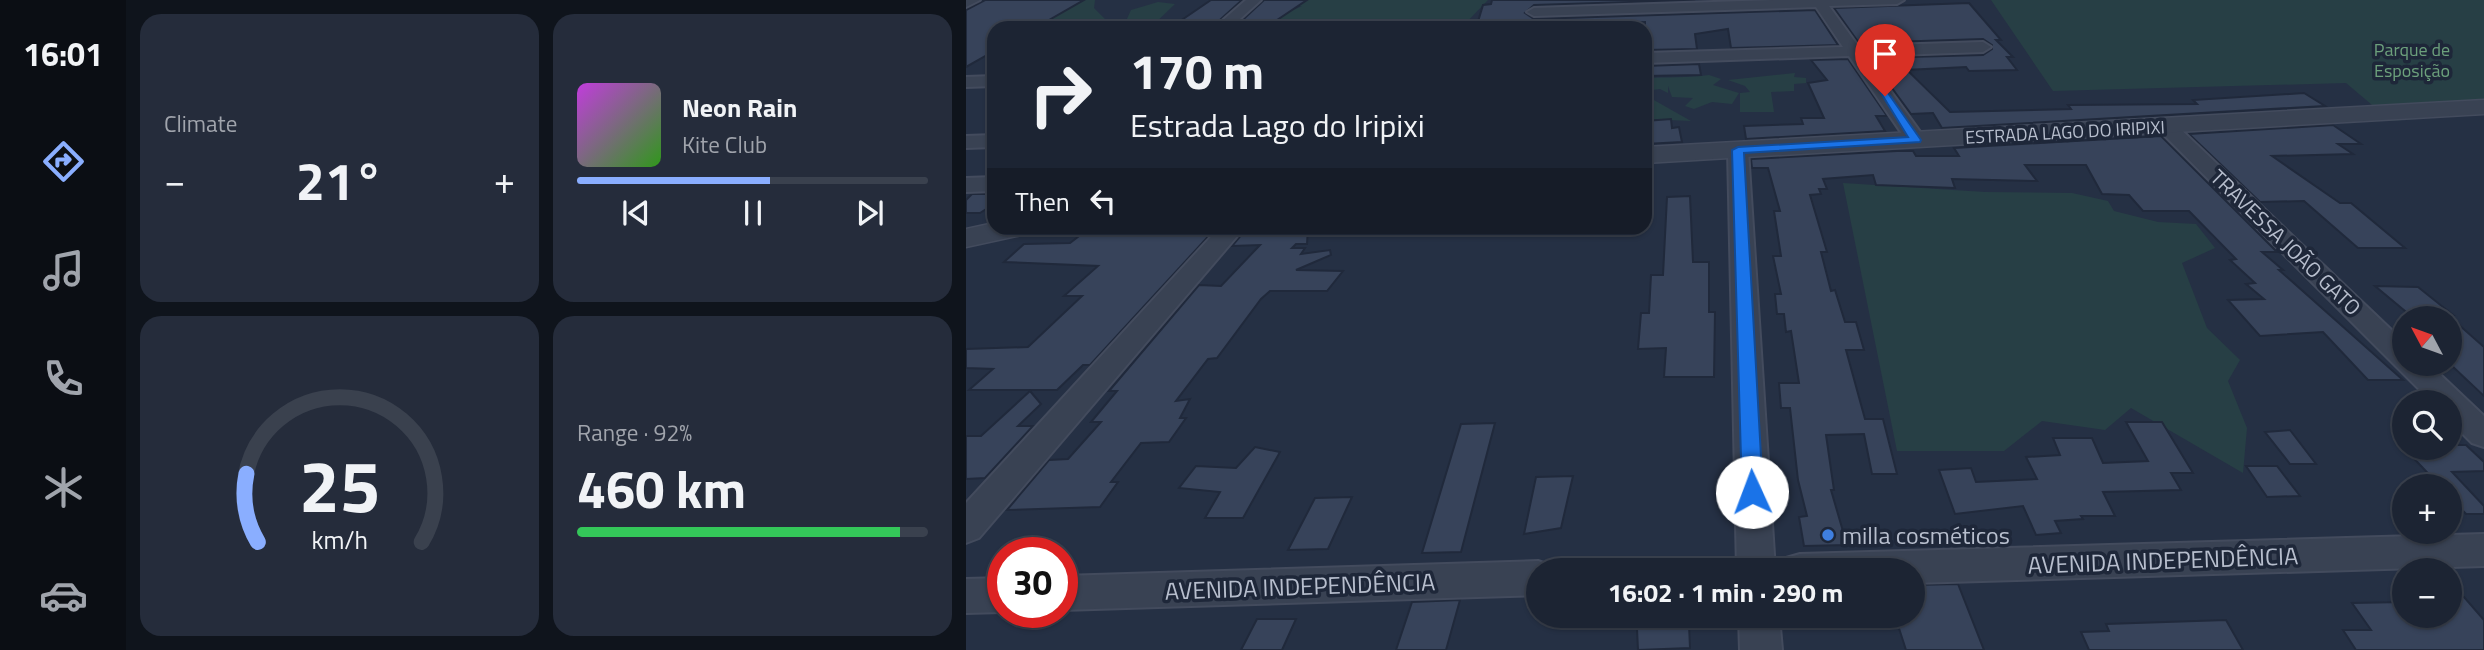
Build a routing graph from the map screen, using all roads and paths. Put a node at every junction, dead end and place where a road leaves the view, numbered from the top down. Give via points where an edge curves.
1 (973, 0) edge
2 (1254, 0) edge
3 (1896, 0) edge
4 (1819, 1) edge
5 (966, 3) edge
6 (1535, 6) edge
7 (1229, 21) edge
8 (1983, 47) dead end
9 (1854, 51) junction
10 (1652, 58) edge
11 (987, 81) edge
12 (966, 82) edge
13 (2484, 107) edge
14 (2167, 127) junction
15 (1916, 140) junction
16 (987, 141) edge
17 (966, 142) edge
18 (1738, 150) junction
19 (1652, 155) edge
20 (987, 184) edge
21 (966, 185) edge
22 (1226, 235) edge
23 (2392, 346) edge
24 (2423, 376) edge
25 (2484, 435) edge
26 (966, 528) edge
27 (2484, 550) edge
28 (1755, 558) edge
29 (1925, 566) edge
30 (1526, 579) edge
31 (1078, 593) edge
32 (987, 595) edge
33 (966, 596) edge
34 (1760, 628) edge
35 (1761, 650) edge

1 - 5 street
2 - 7 street
3 - 4 street
4 - 6 street
4 - 9 street
8 - 9 street
9 - 10 street
9 - 15 street
11 - 12 street
13 - 14 street, ESTRADA LAGO DO IRIPIXI
14 - 15 street, ESTRADA LAGO DO IRIPIXI
14 - 23 street, TRAVESSA JOÃO GATO
15 - 18 street, ESTRADA LAGO DO IRIPIXI
16 - 17 street
18 - 19 street, ESTRADA LAGO DO IRIPIXI
18 - 28 street
20 - 21 street
22 - 26 street
24 - 25 street
27 - 29 street, AVENIDA INDEPENDÊNCIA
30 - 31 street, AVENIDA INDEPENDÊNCIA
32 - 33 street
34 - 35 street

